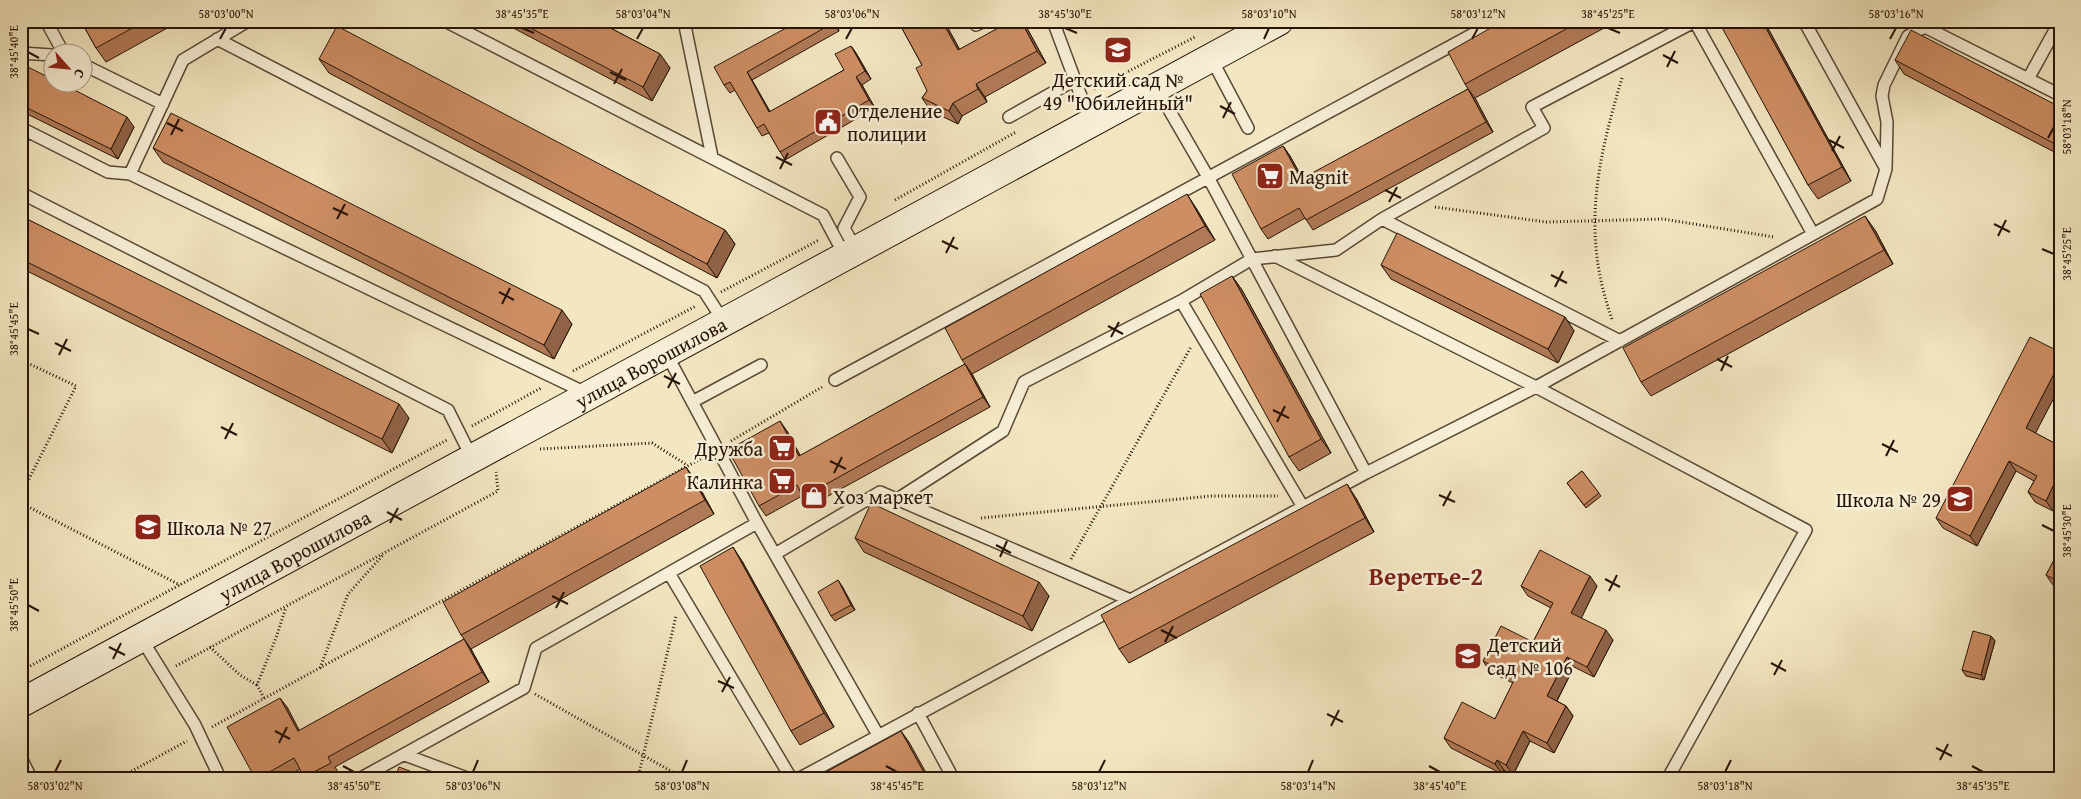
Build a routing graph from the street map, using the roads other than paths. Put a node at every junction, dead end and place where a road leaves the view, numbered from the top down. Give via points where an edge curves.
1 (46, 21) edge
2 (248, 21) edge
3 (444, 21) edge
4 (684, 21) edge
5 (974, 21) edge
6 (984, 21) edge
7 (1053, 21) edge
8 (1279, 21) edge
9 (1497, 21) edge
10 (1804, 21) edge
11 (2060, 21) edge
12 (1696, 22) edge
13 (1924, 24) edge
14 (217, 39) junction
15 (58, 42) edge
16 (1206, 46) junction
17 (21, 53) edge
18 (42, 54) edge
19 (92, 69) edge
20 (2028, 79) junction
21 (1075, 80) junction
22 (1157, 89) junction
23 (2060, 96) edge
24 (163, 104) junction
25 (1009, 118) dead end
26 (1091, 123) junction
27 (1248, 128) dead end
28 (21, 141) edge
29 (712, 157) junction
30 (837, 158) dead end
31 (1886, 169) junction
32 (130, 174) junction
33 (1208, 177) junction
34 (21, 193) edge
35 (1382, 219) junction
36 (1813, 234) junction
37 (844, 246) junction
38 (1275, 256) junction
39 (1252, 259) junction
40 (1181, 301) junction
41 (724, 322) junction
42 (1620, 341) junction
43 (666, 353) junction
44 (761, 365) dead end
45 (835, 380) road end
46 (1536, 387) junction
47 (590, 394) junction
48 (692, 402) junction
49 (490, 462) junction
50 (1366, 473) junction
51 (896, 500) junction
52 (1303, 507) junction
53 (757, 523) junction
54 (775, 554) junction
55 (669, 573) junction
56 (1128, 600) junction
57 (141, 638) junction
58 (21, 703) edge
59 (918, 714) junction
60 (878, 735) junction
61 (404, 755) junction
62 (21, 758) edge
63 (31, 778) edge
64 (220, 778) edge
65 (361, 778) edge
66 (467, 778) edge
67 (791, 778) edge
68 (800, 778) edge
69 (953, 778) edge
70 (1668, 778) edge

1 - 15 lane
2 - 14 lane
3 - 29 lane
4 - 29 lane
5 - 6 lane via 976,25
7 - 21 lane
8 - 16 main road, улица Ворошилова
9 - 33 lane
10 - 31 lane
11 - 20 lane
12 - 35 lane via 1532,107 1544,128
12 - 36 lane
13 - 20 lane
13 - 31 lane via 1908,36 1884,85
14 - 24 lane via 183,60
14 - 41 lane via 704,291
16 - 22 main road, улица Ворошилова
16 - 27 lane
17 - 18 lane
19 - 24 lane
20 - 23 lane
21 - 25 lane
21 - 26 lane
22 - 26 main road, улица Ворошилова
22 - 33 lane
24 - 32 lane
26 - 37 main road, улица Ворошилова
28 - 32 lane via 27,131 108,172
29 - 37 lane via 823,215
30 - 37 lane via 860,196 844,228
31 - 36 lane via 1877,198
32 - 47 lane
33 - 39 lane
33 - 45 lane
34 - 49 lane via 448,410 458,434
35 - 38 lane via 1336,250
35 - 42 lane
36 - 42 lane
37 - 41 main road, улица Ворошилова
38 - 39 lane
38 - 46 lane
39 - 40 lane
39 - 50 lane
40 - 51 lane via 1024,382 1003,431
40 - 52 lane
41 - 43 main road, улица Ворошилова
42 - 46 lane
43 - 47 main road, улица Ворошилова
43 - 48 lane
44 - 48 lane
46 - 50 lane
46 - 70 lane via 1806,530
47 - 49 main road, улица Ворошилова
48 - 53 lane
49 - 57 main road, улица Ворошилова
50 - 52 lane
51 - 54 lane via 880,492
51 - 56 lane
52 - 56 lane
53 - 54 lane
53 - 55 lane
54 - 60 lane
55 - 61 lane via 536,648 524,688
55 - 67 lane
56 - 59 lane
57 - 58 main road, улица Ворошилова
57 - 64 lane via 199,734
59 - 60 lane
59 - 69 lane
60 - 68 lane
61 - 65 lane
61 - 66 lane
62 - 63 lane

